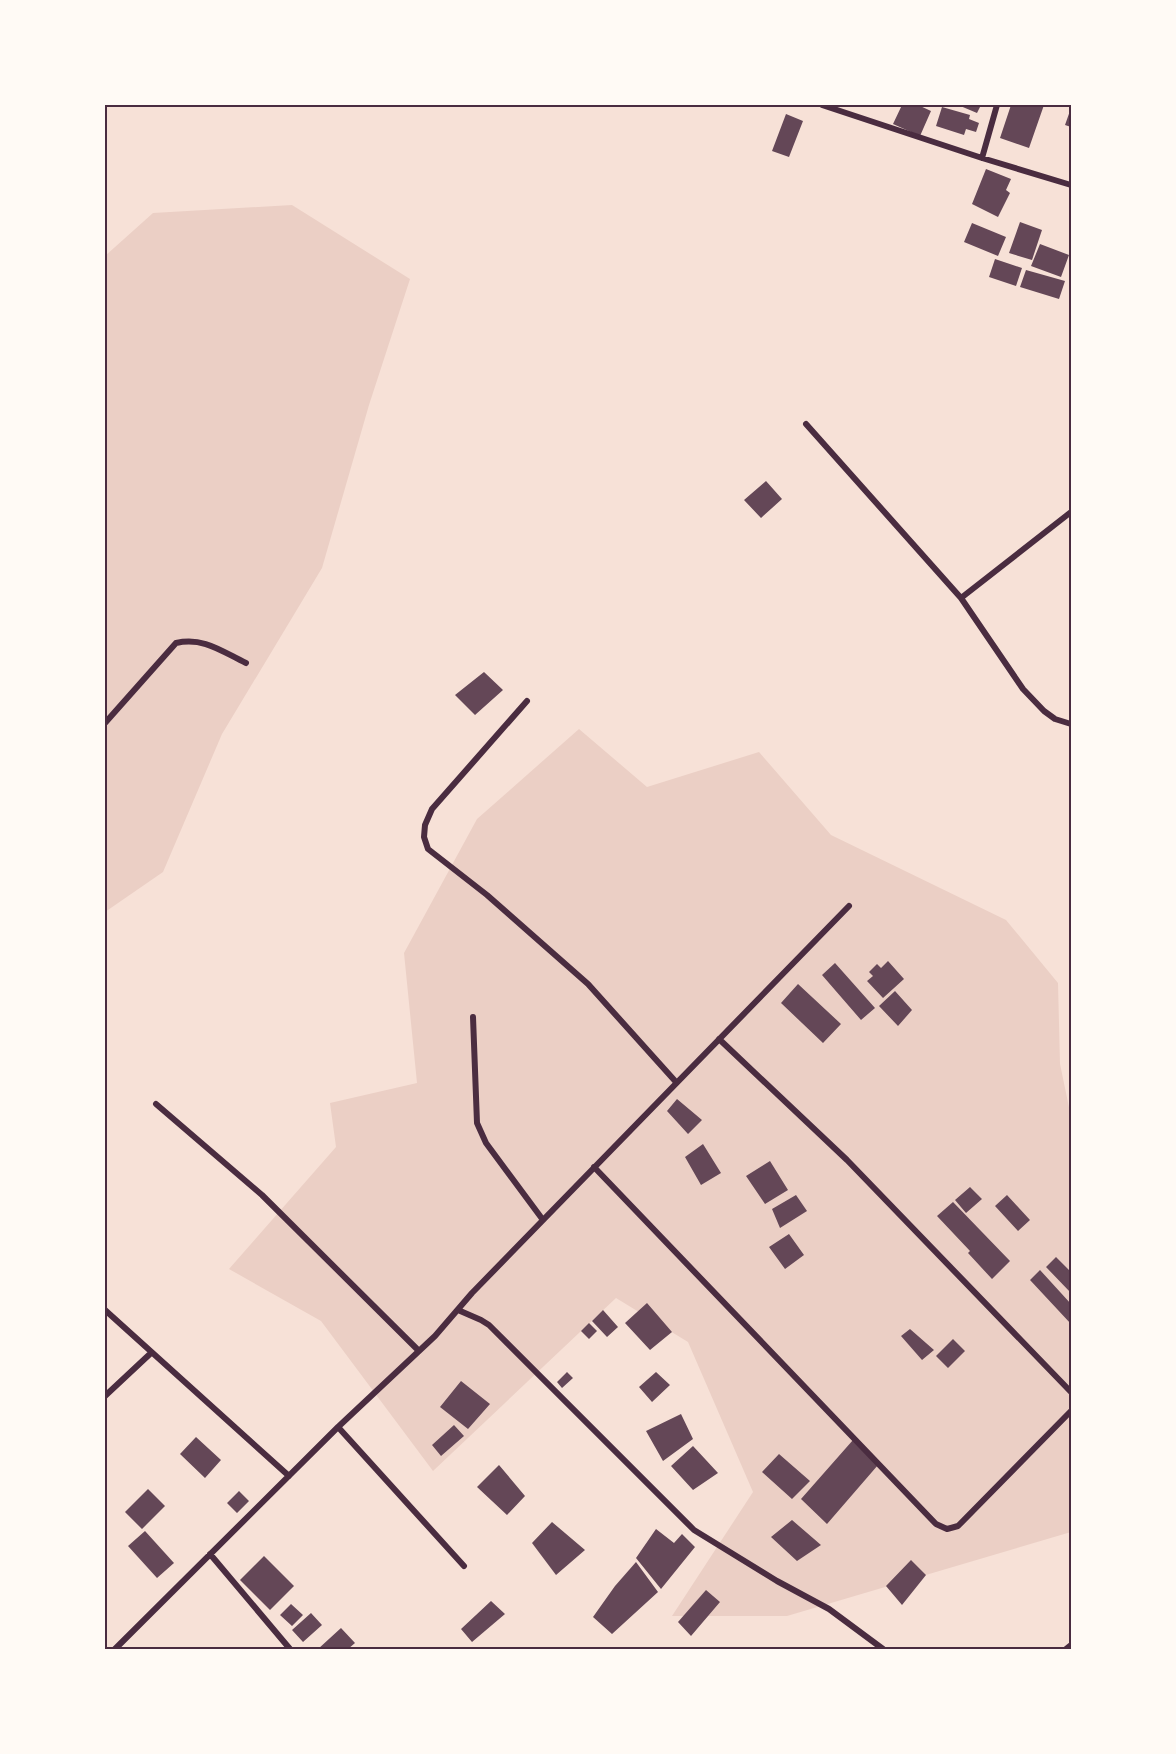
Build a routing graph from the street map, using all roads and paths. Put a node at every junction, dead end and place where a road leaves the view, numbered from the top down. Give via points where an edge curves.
1 (822, 105) edge
2 (997, 105) edge
3 (982, 158) junction
4 (1071, 185) edge
5 (806, 424) dead end
6 (1071, 512) edge
7 (961, 598) junction
8 (246, 663) dead end
9 (527, 701) dead end
10 (105, 723) edge
11 (1071, 724) edge
12 (849, 906) dead end
13 (473, 1017) dead end
14 (719, 1039) junction
15 (676, 1082) junction
16 (156, 1104) dead end
17 (594, 1167) junction
18 (543, 1220) junction
19 (105, 1310) edge
20 (458, 1310) junction
21 (419, 1351) junction
22 (151, 1353) junction
23 (1071, 1392) edge
24 (105, 1396) edge
25 (1071, 1411) edge
26 (338, 1427) junction
27 (289, 1476) junction
28 (210, 1554) junction
29 (464, 1566) dead end
30 (1071, 1645) edge
31 (115, 1649) edge
32 (290, 1649) edge
33 (883, 1649) edge
34 (1066, 1649) edge

1 - 3 street
2 - 3 street
3 - 4 street
5 - 7 street
6 - 7 street
7 - 11 street via 1023,689 1044,711
8 - 10 street via 204,642 176,643
9 - 15 street via 432,808 425,825 428,849 588,984
12 - 14 street
13 - 18 street via 477,1123 486,1143
14 - 15 street
14 - 23 street via 847,1160
15 - 17 street
16 - 21 street via 262,1195
17 - 18 street
17 - 25 street via 936,1524 946,1529 958,1526
18 - 20 street
19 - 22 street
20 - 21 street
20 - 33 street via 489,1325 694,1530 829,1609
21 - 26 street
22 - 24 street
22 - 27 street
26 - 27 street
26 - 29 street
27 - 28 street
28 - 31 street
28 - 32 street
30 - 34 street

